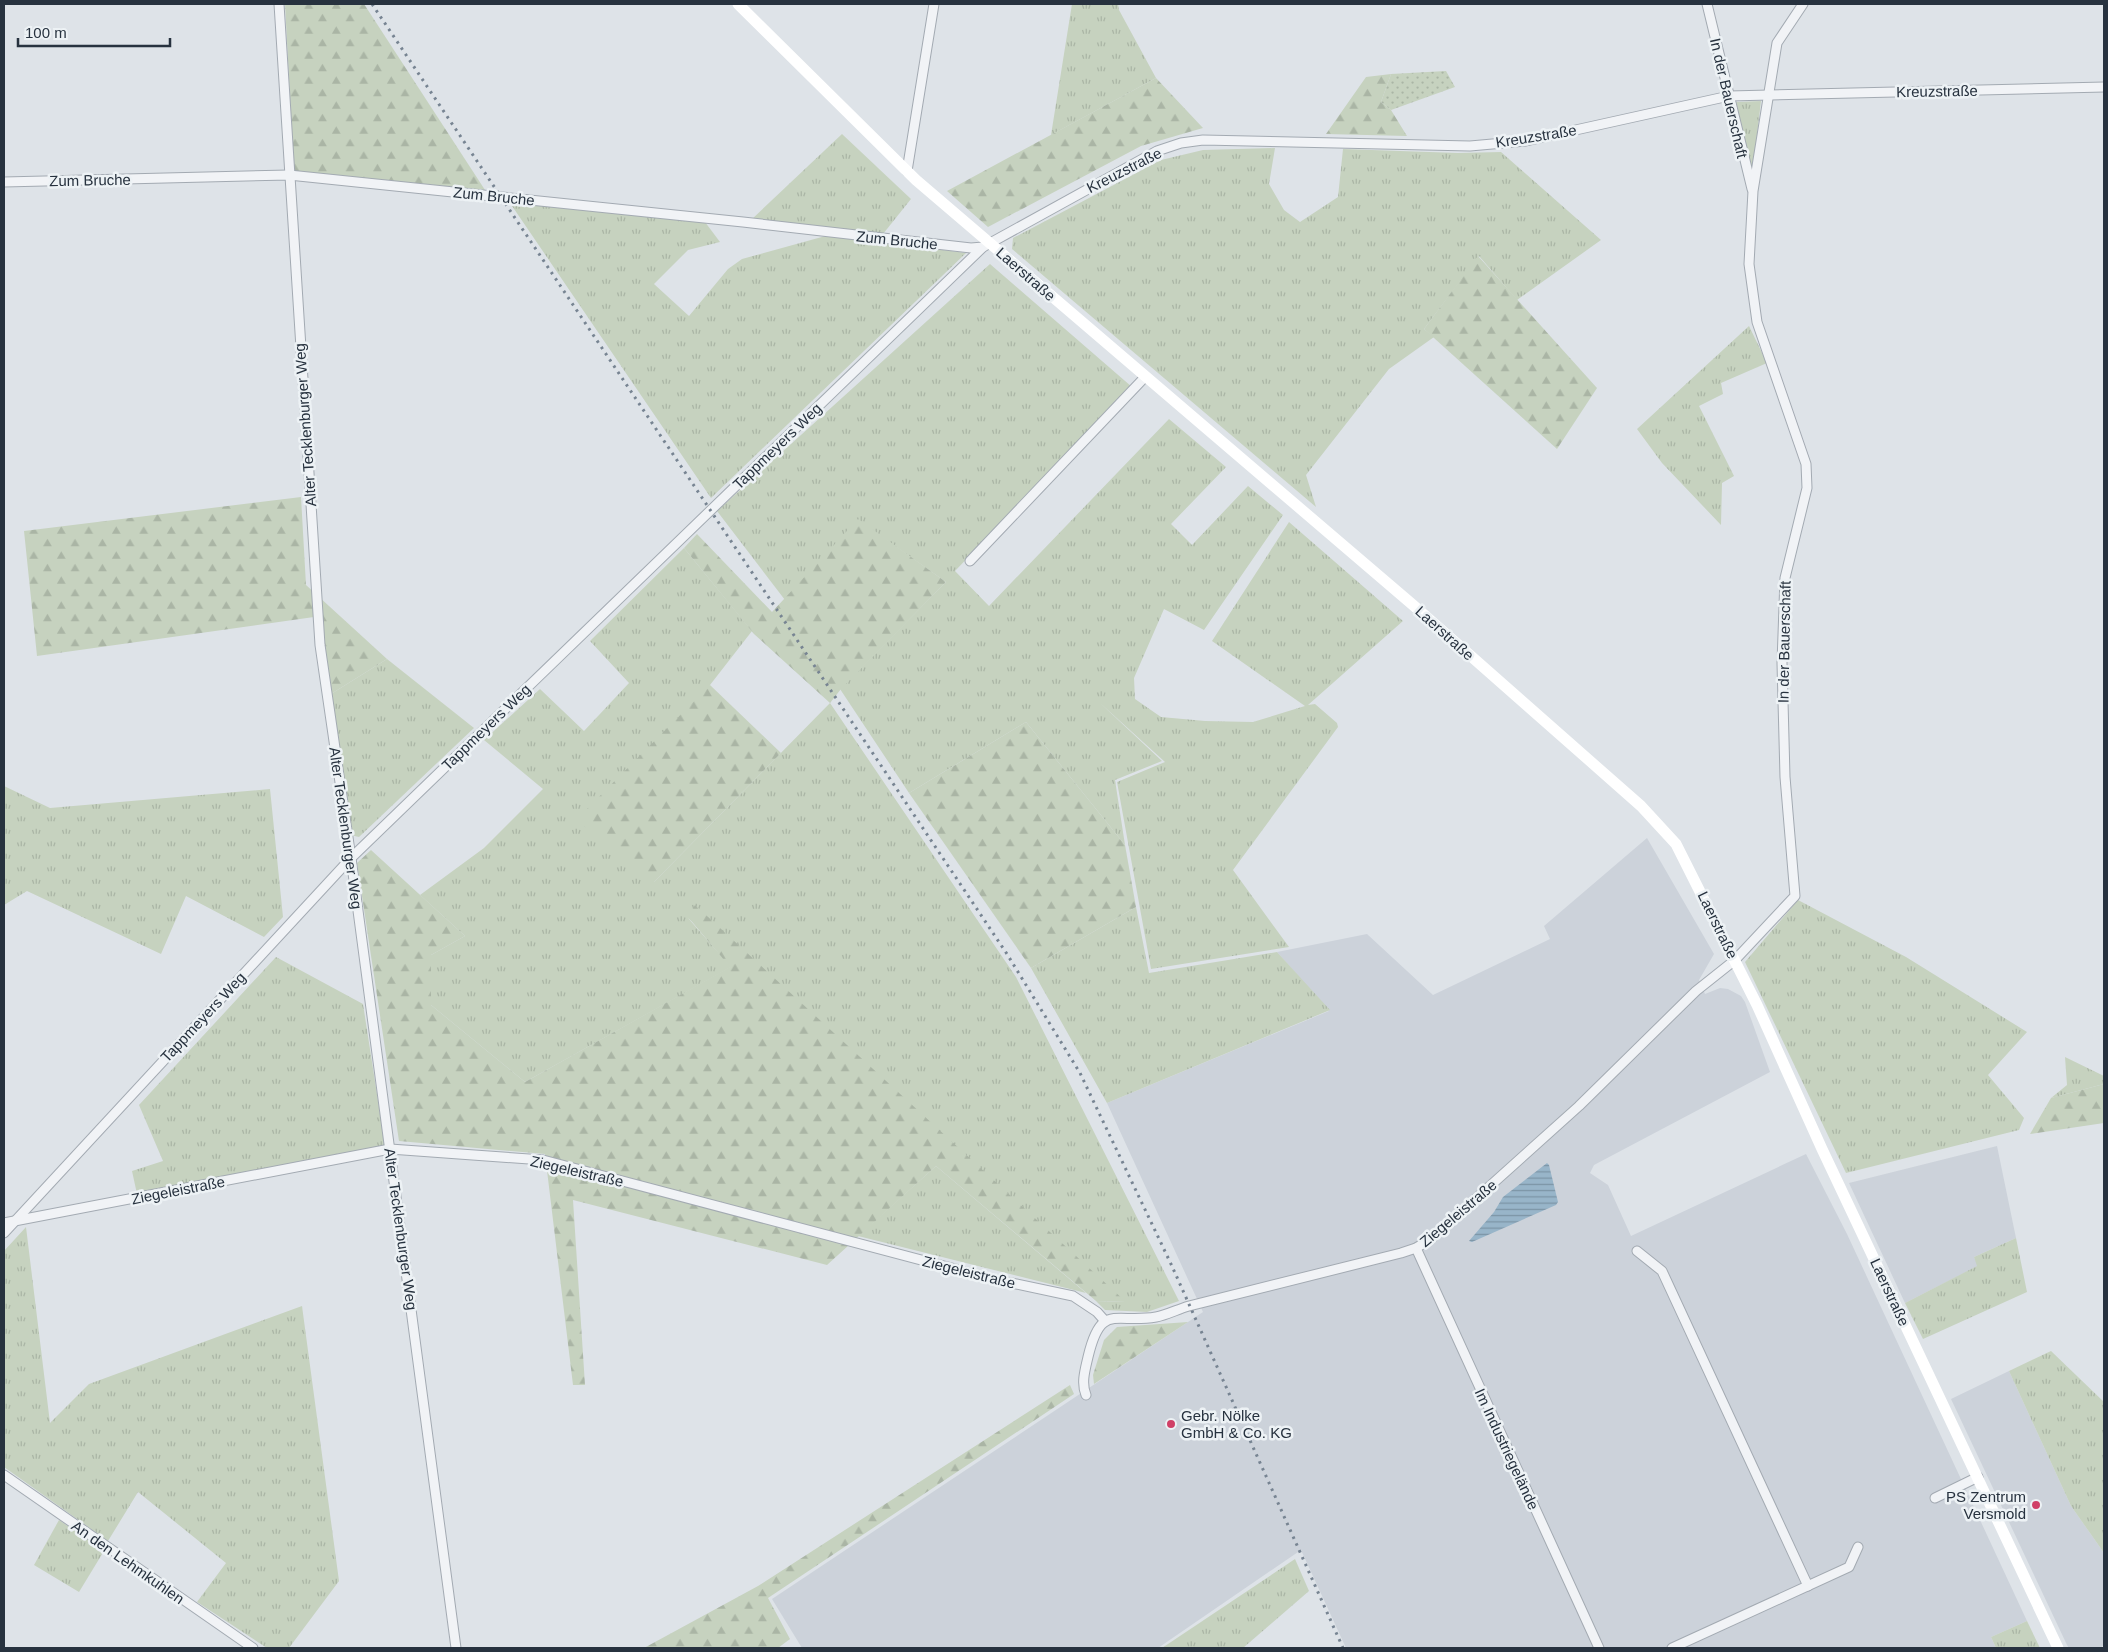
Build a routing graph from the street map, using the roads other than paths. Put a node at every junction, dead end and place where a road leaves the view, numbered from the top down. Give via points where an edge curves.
1 (279, 4) edge
2 (738, 4) edge
3 (934, 4) edge
4 (1707, 4) edge
5 (1803, 4) edge
6 (2104, 87) edge
7 (1767, 95) junction
8 (1729, 96) junction
9 (907, 171) junction
10 (289, 175) junction
11 (4, 182) edge
12 (1752, 191) junction
13 (986, 245) junction
14 (1145, 377) junction
15 (970, 561) dead end
16 (351, 858) junction
17 (1735, 960) junction
18 (390, 1149) junction
19 (15, 1221) junction
20 (4, 1223) edge
21 (4, 1233) edge
22 (1416, 1248) junction
23 (1636, 1251) dead end
24 (1105, 1321) junction
25 (1086, 1395) dead end
26 (4, 1476) edge
27 (1978, 1477) junction
28 (1935, 1498) dead end
29 (1858, 1547) dead end
30 (1808, 1586) junction
31 (253, 1648) edge
32 (456, 1648) edge
33 (1599, 1648) edge
34 (1672, 1648) edge
35 (2058, 1648) edge

1 - 10 street, Alter Tecklenburger Weg
2 - 9 main road, Laerstraße
3 - 9 street
4 - 8 street, In der Bauerschaft
5 - 7 street, In der Bauerschaft via 1777,44
6 - 7 street, Kreuzstraße
7 - 8 street, Kreuzstraße
7 - 12 street, In der Bauerschaft
8 - 12 street, In der Bauerschaft
8 - 13 street, Kreuzstraße via 1516,142 1470,146 1321,141 1203,140 1181,143 1157,151
9 - 13 main road, Laerstraße
10 - 11 street, Zum Bruche
10 - 13 street, Zum Bruche via 971,248
10 - 16 street, Alter Tecklenburger Weg via 320,645
12 - 17 street, In der Bauerschaft via 1749,264 1758,322 1806,464 1807,488 1785,578 1782,663 1785,777 1795,896
13 - 14 main road, Laerstraße
13 - 16 street, Tappmeyers Weg
14 - 15 street
14 - 17 main road, Laerstraße via 1641,806 1676,844
16 - 18 street, Alter Tecklenburger Weg
16 - 19 street, Tappmeyers Weg
17 - 22 street, Ziegeleistraße via 1696,991 1579,1106 1432,1238
17 - 27 main road, Laerstraße
18 - 19 street, Ziegeleistraße
18 - 24 street, Ziegeleistraße via 543,1160 993,1279 1073,1296
18 - 32 street, Alter Tecklenburger Weg
19 - 20 street, Ziegeleistraße
19 - 21 street, Tappmeyers Weg
22 - 24 street, Ziegeleistraße via 1156,1317 1113,1317
22 - 33 street, Im Industriegelände
23 - 30 street via 1662,1271
24 - 25 street via 1091,1345 1083,1381
26 - 31 street, An den Lehmkuhlen
27 - 28 street
27 - 35 main road, Laerstraße
29 - 30 street via 1849,1568
30 - 34 street

